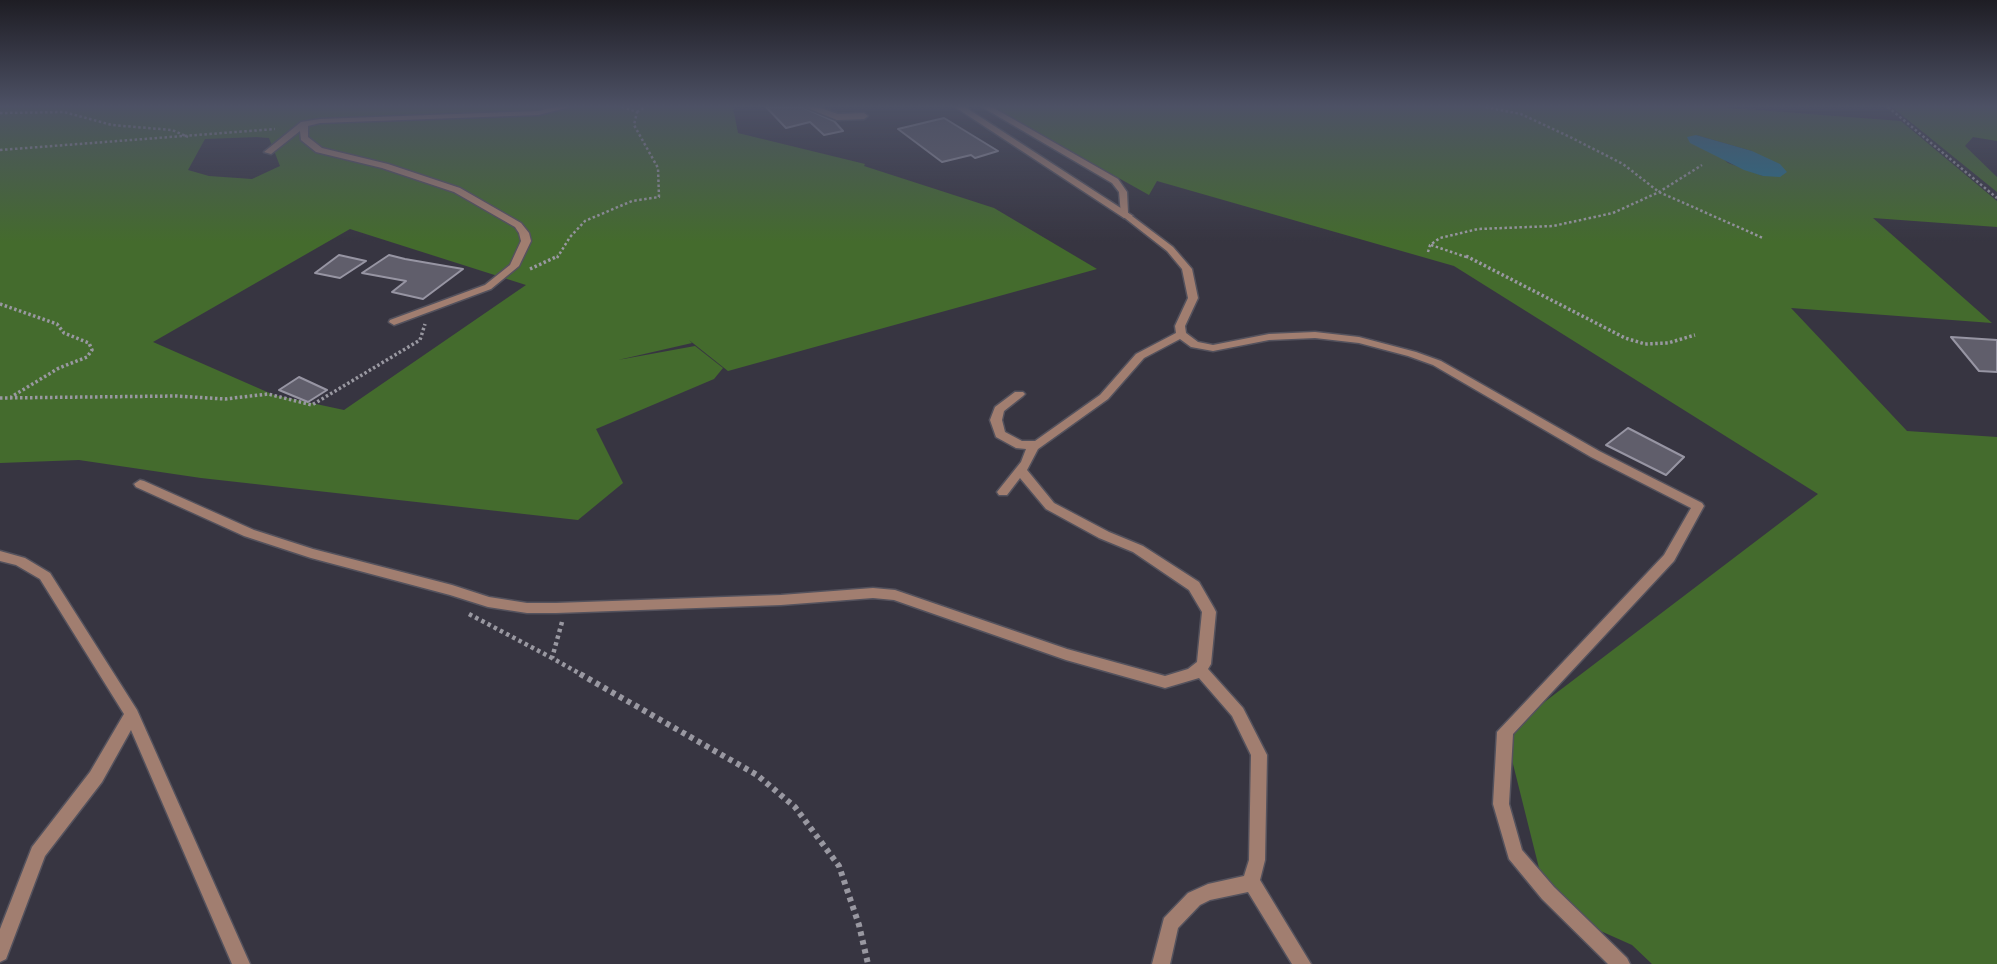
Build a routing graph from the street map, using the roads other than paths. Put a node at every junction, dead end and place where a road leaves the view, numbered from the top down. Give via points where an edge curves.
1 (326, 152) edge
2 (1029, 152) edge
3 (1064, 152) edge
4 (1126, 214) junction
5 (394, 322) dead end
6 (1181, 334) junction
7 (1019, 394) dead end
8 (1034, 445) junction
9 (1021, 471) junction
10 (140, 484) dead end
11 (1003, 492) dead end
12 (0, 556) edge
13 (1199, 668) junction
14 (132, 714) junction
15 (1251, 881) junction
16 (0, 953) edge
17 (241, 964) edge
18 (1161, 964) edge
19 (1302, 964) edge
20 (1621, 964) edge

1 - 5 lane via 457,190 518,225 526,241 514,266 488,287
2 - 4 street
3 - 4 lane via 1115,181 1123,192
4 - 6 lane via 1187,269 1193,298
6 - 8 lane via 1140,356 1104,397
6 - 20 lane via 1195,345 1213,348 1269,337 1315,335 1359,340 1412,354 1437,363 1595,454 1698,506 1670,558 1505,732 1501,803 1515,854
7 - 8 lane via 999,409 1000,434 1020,446
8 - 9 lane
9 - 11 lane
9 - 13 lane via 1050,506 1138,549 1194,586 1209,612 1204,664
10 - 13 lane via 249,533 488,603 566,607 873,593 895,596 1165,682
12 - 14 lane via 46,576
13 - 15 lane via 1238,712 1259,755 1257,860
14 - 16 lane via 96,777 38,852
14 - 17 lane
15 - 18 lane via 1194,900 1170,924
15 - 19 lane

